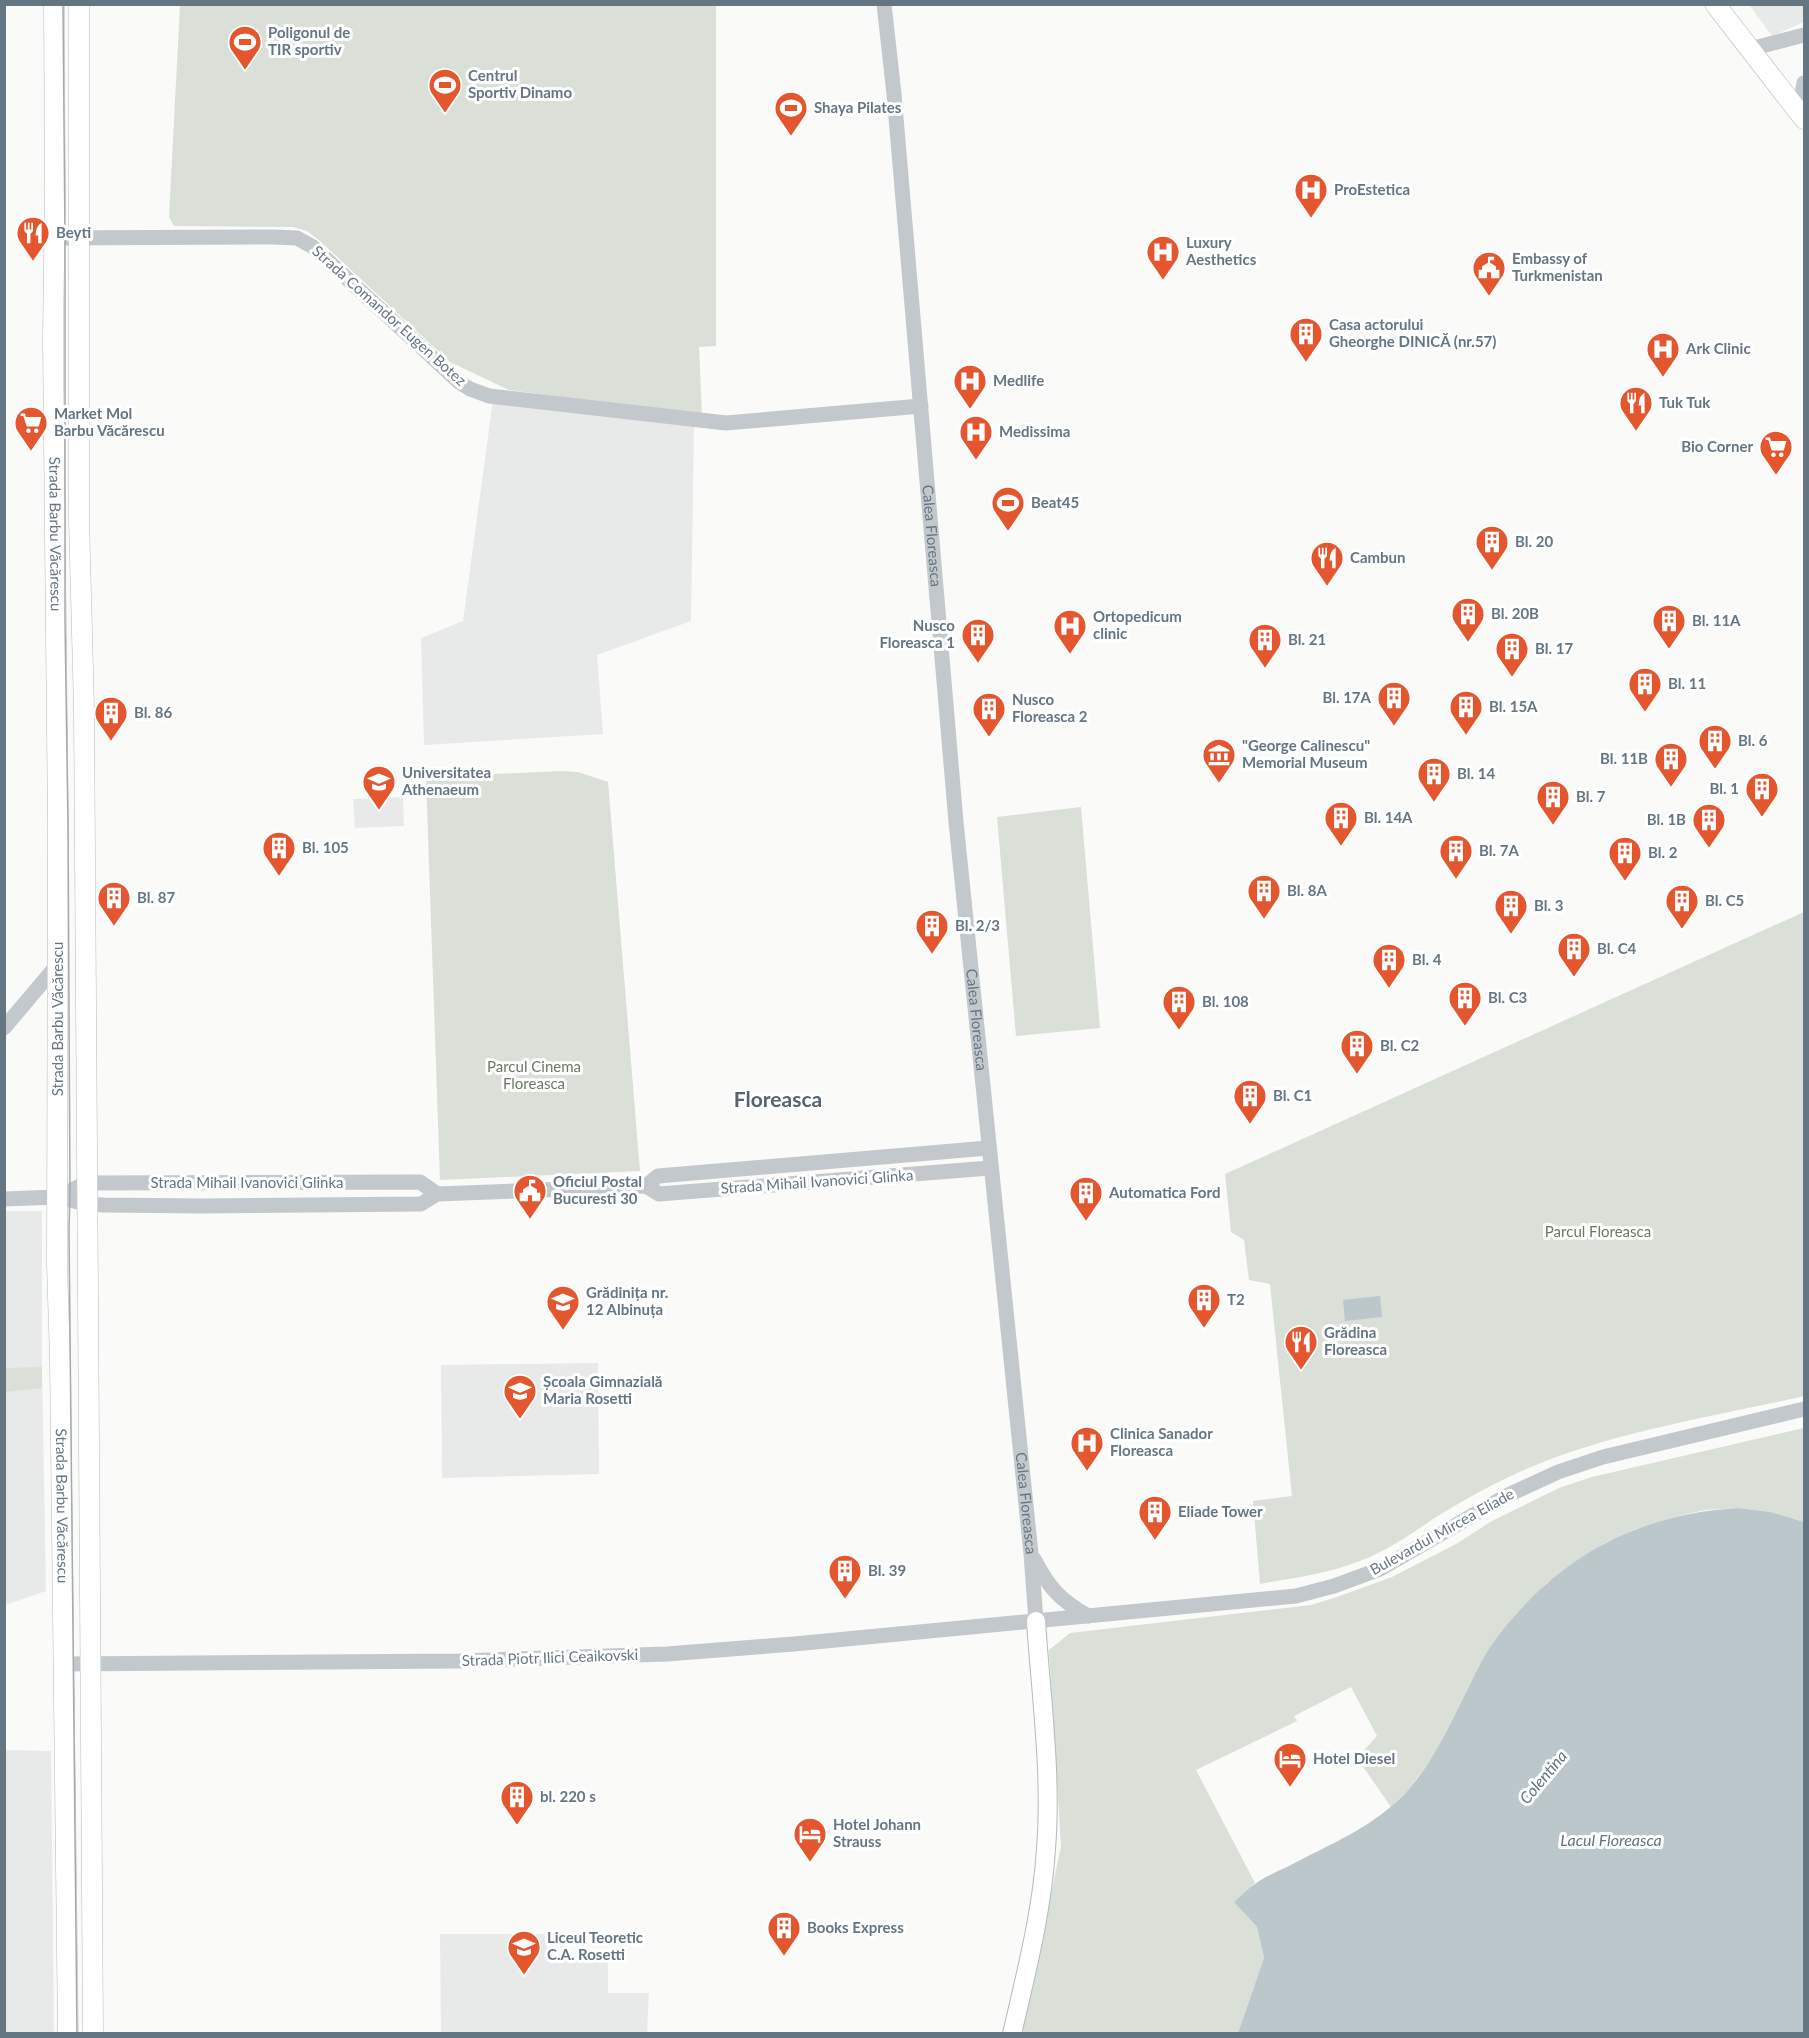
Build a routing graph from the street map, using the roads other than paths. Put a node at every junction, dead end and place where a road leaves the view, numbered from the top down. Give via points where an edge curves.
1 (79, 4) edge
2 (884, 4) edge
3 (1715, 4) edge
4 (52, 6) edge
5 (1804, 35) edge
6 (1750, 49) junction
7 (1804, 83) edge
8 (1802, 115) edge
9 (54, 238) junction
10 (80, 238) junction
11 (921, 406) junction
12 (58, 964) junction
13 (58, 1002) junction
14 (24, 1006) junction
15 (4, 1028) edge
16 (988, 1148) junction
17 (990, 1168) junction
18 (86, 1183) junction
19 (646, 1186) junction
20 (437, 1194) junction
21 (58, 1197) junction
22 (4, 1199) edge
23 (86, 1204) junction
24 (1804, 1409) edge
25 (1031, 1554) junction
26 (1088, 1616) junction
27 (1036, 1621) junction
28 (64, 1664) junction
29 (89, 1664) junction
30 (68, 2034) edge
31 (93, 2034) edge
32 (1012, 2034) edge

1 - 10 main road, Strada Barbu Văcărescu
2 - 11 street, Calea Floreasca
3 - 6 main road
4 - 9 main road, Strada Barbu Văcărescu
5 - 6 street
6 - 8 main road
7 - 8 street
9 - 10 street, Strada Comandor Eugen Botez
9 - 12 main road, Strada Barbu Văcărescu
10 - 11 street, Strada Comandor Eugen Botez via 297,238 307,242 367,295 459,382 483,394 726,423
10 - 18 main road, Strada Barbu Văcărescu
11 - 16 street, Calea Floreasca
12 - 13 main road, Strada Barbu Văcărescu
12 - 14 street
13 - 14 street via 37,998
13 - 21 main road, Strada Barbu Văcărescu
14 - 15 street
16 - 17 street, Calea Floreasca
16 - 19 street, Strada Mihail Ivanovici Glinka via 658,1176
17 - 19 street, Strada Mihail Ivanovici Glinka via 659,1194
17 - 25 street, Calea Floreasca
18 - 20 street, Strada Mihail Ivanovici Glinka via 420,1182
18 - 21 street, Strada Mihail Ivanovici Glinka
18 - 23 main road, Strada Barbu Văcărescu
19 - 20 street, Strada Mihail Ivanovici Glinka
20 - 23 street, Strada Mihail Ivanovici Glinka via 421,1204
21 - 22 street, Strada Mihail Ivanovici Glinka
21 - 23 street, Strada Mihail Ivanovici Glinka
21 - 28 main road, Strada Barbu Văcărescu
23 - 29 main road, Strada Barbu Văcărescu
24 - 26 street, Bulevardul Mircea Eliade via 1603,1457 1565,1470 1508,1495 1380,1569 1334,1586 1274,1599
25 - 26 street via 1057,1595
25 - 27 street, Calea Floreasca
26 - 27 street, Bulevardul Mircea Eliade
27 - 29 street, Strada Piotr Ilici Ceaikovski via 668,1654 459,1661
27 - 32 main road, Calea Floreasca via 1047,1797 1046,1849 1039,1910
28 - 29 street, Strada Piotr Ilici Ceaikovski
28 - 30 main road, Strada Barbu Văcărescu
29 - 31 main road, Strada Barbu Văcărescu

